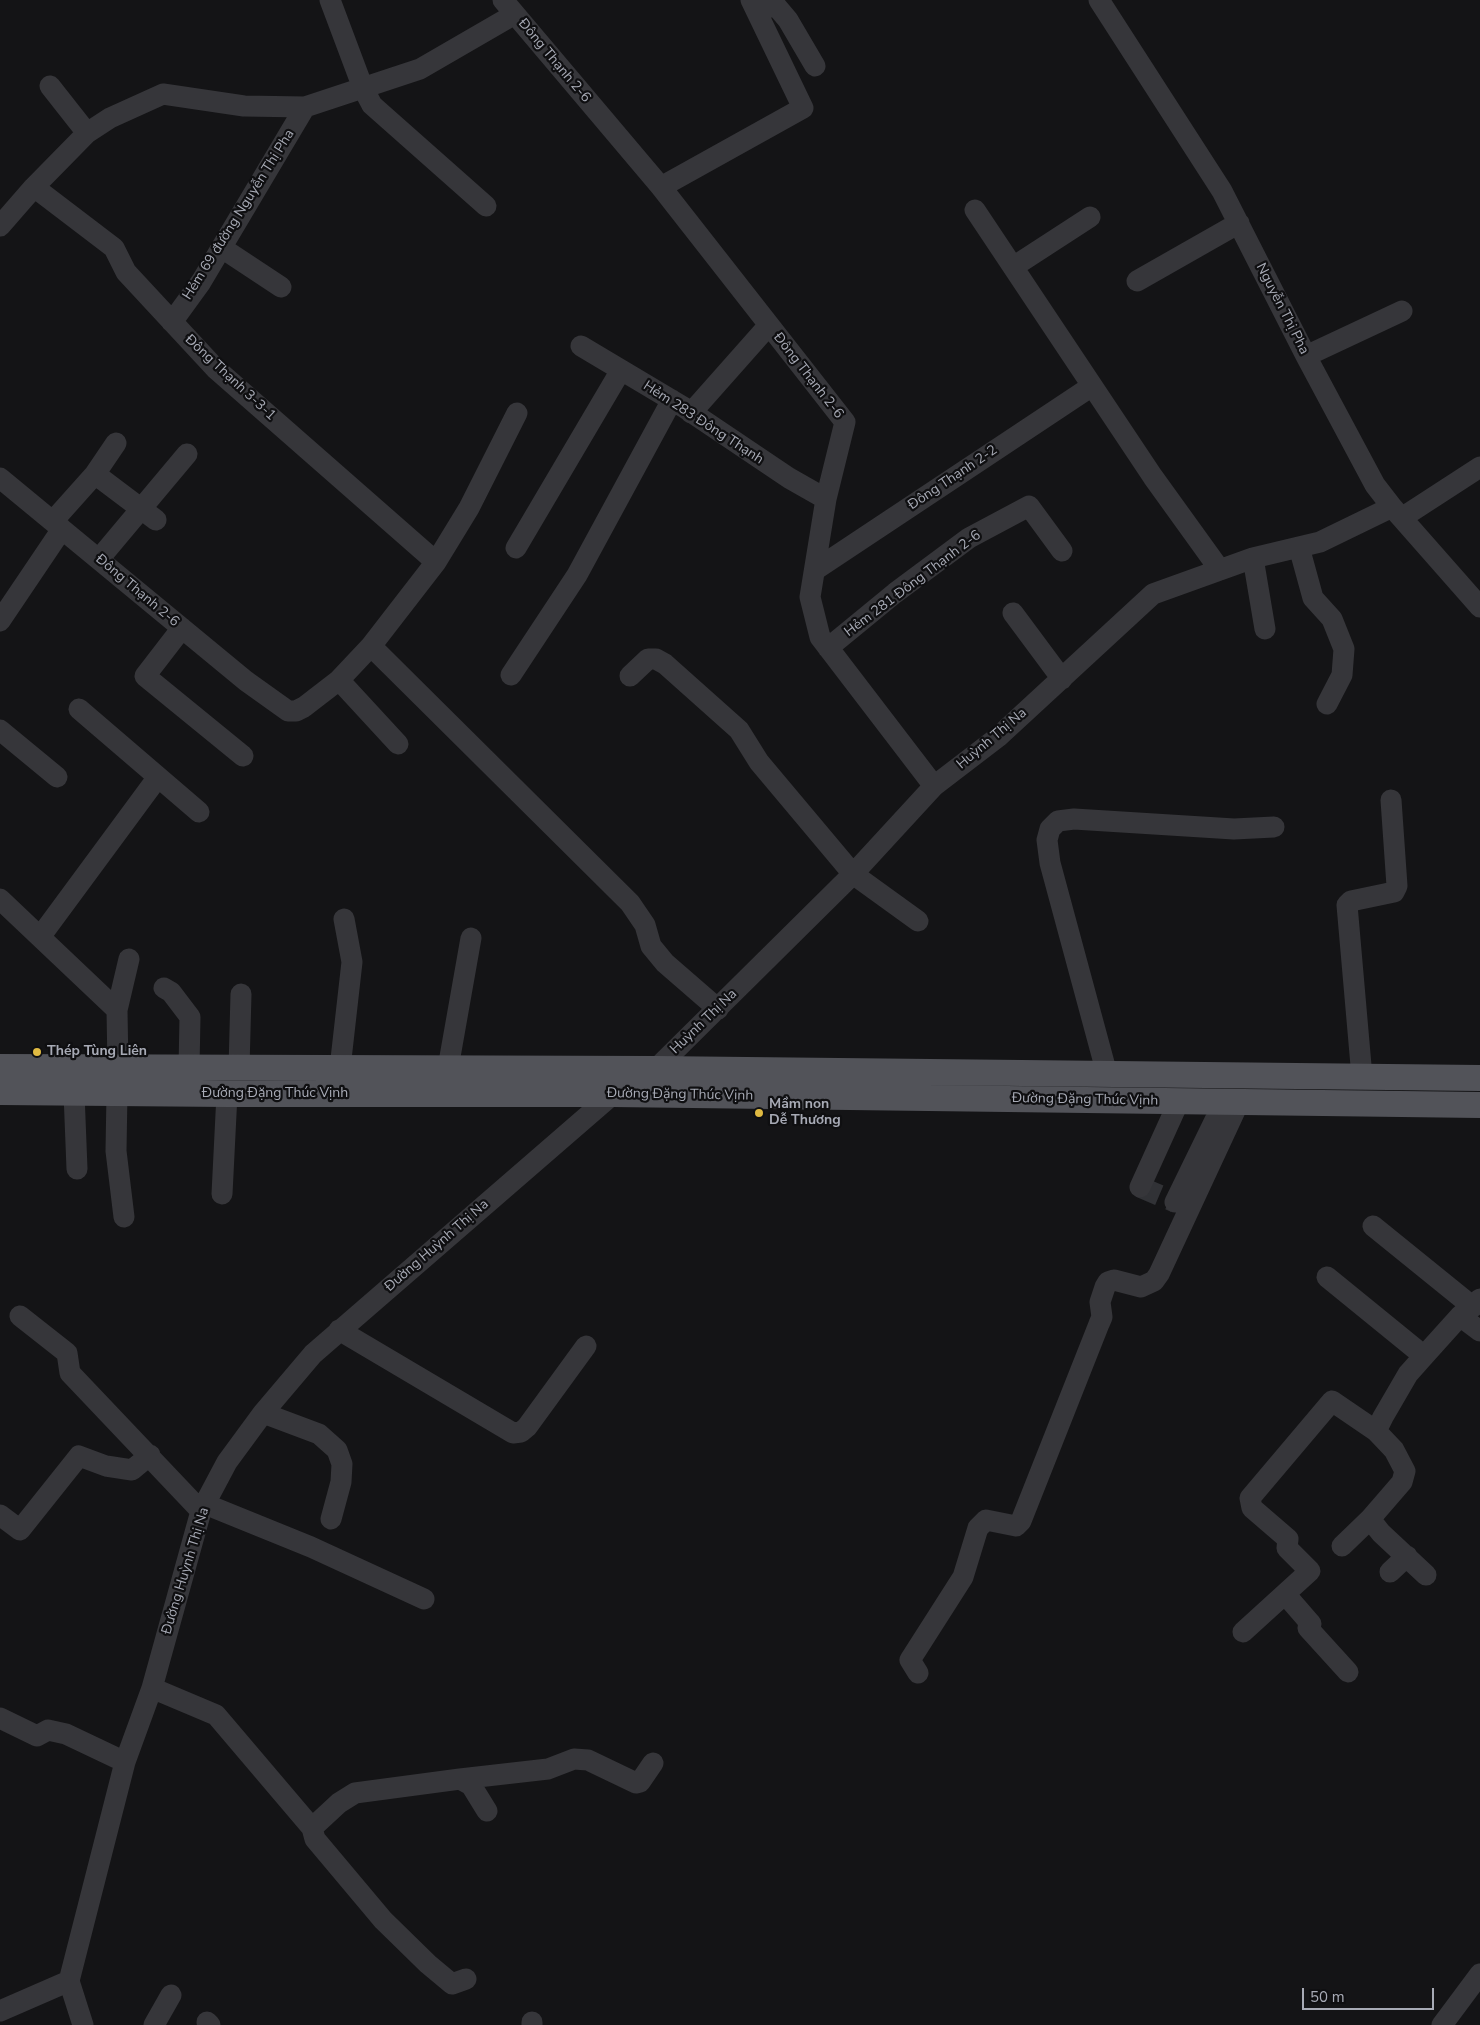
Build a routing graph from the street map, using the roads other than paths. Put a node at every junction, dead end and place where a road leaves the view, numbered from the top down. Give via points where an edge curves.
1 (330, 0) edge
2 (1099, 0) edge
3 (752, 3) edge
4 (509, 7) edge
5 (814, 66) dead end
6 (50, 86) dead end
7 (362, 88) junction
8 (305, 108) junction
9 (87, 133) junction
10 (34, 187) junction
11 (661, 187) junction
12 (486, 206) dead end
13 (975, 210) dead end
14 (1090, 217) dead end
15 (1, 223) edge
16 (1238, 223) junction
17 (222, 248) junction
18 (1013, 267) junction
19 (1137, 281) dead end
20 (281, 287) dead end
21 (1402, 311) dead end
22 (172, 322) junction
23 (769, 325) junction
24 (581, 346) dead end
25 (1306, 356) junction
26 (621, 370) junction
27 (1092, 386) junction
28 (672, 400) junction
29 (691, 412) junction
30 (517, 414) dead end
31 (116, 443) dead end
32 (188, 454) dead end
33 (1480, 467) edge
34 (95, 474) junction
35 (0, 478) edge
36 (826, 499) junction
37 (1397, 512) junction
38 (148, 514) junction
39 (58, 525) junction
40 (1299, 547) junction
41 (516, 548) dead end
42 (1062, 551) dead end
43 (1253, 558) junction
44 (99, 559) junction
45 (436, 562) junction
46 (815, 570) junction
47 (1220, 570) junction
48 (1480, 606) edge
49 (1013, 613) dead end
50 (0, 621) edge
51 (182, 628) junction
52 (1265, 629) dead end
53 (371, 646) junction
54 (828, 648) junction
55 (511, 674) dead end
56 (630, 676) dead end
57 (1062, 679) junction
58 (339, 680) junction
59 (1327, 704) dead end
60 (79, 709) dead end
61 (0, 730) edge
62 (398, 744) dead end
63 (243, 756) dead end
64 (56, 777) dead end
65 (158, 777) junction
66 (934, 786) junction
67 (1391, 800) dead end
68 (199, 812) dead end
69 (1274, 827) dead end
70 (853, 874) junction
71 (0, 899) edge
72 (344, 919) dead end
73 (918, 921) dead end
74 (40, 937) junction
75 (471, 938) dead end
76 (129, 959) dead end
77 (164, 988) dead end
78 (241, 994) dead end
79 (718, 1009) junction
80 (117, 1010) junction
81 (0, 1067) edge
82 (190, 1068) junction
83 (239, 1068) junction
84 (340, 1068) junction
85 (448, 1068) junction
86 (656, 1069) junction
87 (1108, 1074) junction
88 (1362, 1077) junction
89 (1480, 1078) edge
90 (118, 1080) junction
91 (0, 1092) edge
92 (74, 1093) junction
93 (227, 1094) junction
94 (613, 1094) junction
95 (1179, 1101) junction
96 (1232, 1102) junction
97 (1480, 1104) edge
98 (77, 1169) dead end
99 (1140, 1187) dead end
100 (222, 1194) dead end
101 (1174, 1202) dead end
102 (124, 1217) dead end
103 (1373, 1226) dead end
104 (1327, 1277) dead end
105 (1471, 1307) edge
106 (20, 1316) dead end
107 (339, 1330) junction
108 (1480, 1331) edge
109 (586, 1346) dead end
110 (1424, 1356) junction
111 (263, 1414) junction
112 (1376, 1431) junction
113 (150, 1455) junction
114 (203, 1508) junction
115 (0, 1514) edge
116 (330, 1519) dead end
117 (1370, 1519) junction
118 (1342, 1546) dead end
119 (1407, 1556) junction
120 (1390, 1572) dead end
121 (1426, 1575) dead end
122 (1285, 1594) junction
123 (424, 1599) dead end
124 (1243, 1632) dead end
125 (1348, 1672) dead end
126 (918, 1673) dead end
127 (152, 1688) junction
128 (0, 1718) edge
129 (125, 1762) junction
130 (654, 1763) dead end
131 (460, 1779) junction
132 (487, 1812) dead end
133 (312, 1828) junction
134 (1480, 1974) edge
135 (466, 1979) dead end
136 (69, 1982) junction
137 (171, 1995) dead end
138 (0, 2011) edge
139 (83, 2025) edge
140 (154, 2025) edge
141 (1442, 2025) edge

1 - 7 street
2 - 16 street, Nguyễn Thị Pha via 1222,191
3 - 5 street via 778,7
3 - 11 street via 803,108
4 - 7 street, Đông Thạnh 2-6 via 420,69
4 - 11 street, Đông Thạnh 2-6
6 - 9 street
7 - 8 street, Đông Thạnh 2-6
7 - 12 street via 372,105
8 - 9 street, Đông Thạnh 2-6 via 244,106 163,94 110,118
8 - 17 street, Hẻm 69 đường Nguyễn Thị Pha
9 - 10 street, Đông Thạnh 2-6
10 - 15 street, Đông Thạnh 2-6
10 - 22 street, Đông Thạnh 3-3-1 via 114,248 126,272
11 - 23 street, Đông Thạnh 2-6
13 - 18 street
14 - 18 street
16 - 19 street
16 - 25 street, Nguyễn Thị Pha
17 - 20 street
17 - 22 street, Hẻm 69 đường Nguyễn Thị Pha
18 - 27 street
21 - 25 street
22 - 45 street, Đông Thạnh 3-3-1 via 216,369
23 - 29 street
23 - 36 street, Đông Thạnh 2-6 via 845,422
24 - 26 street, Hẻm 283 Đông Thạnh
25 - 37 street, Nguyễn Thị Pha via 1376,485
26 - 28 street, Hẻm 283 Đông Thạnh
26 - 41 street
27 - 46 street, Đông Thạnh 2-2
27 - 47 street
28 - 29 street, Hẻm 283 Đông Thạnh
28 - 55 street via 577,575
29 - 36 street, Hẻm 283 Đông Thạnh
30 - 45 street via 469,508
31 - 34 street
32 - 38 street
33 - 37 street, Huỳnh Thị Na
34 - 38 street
34 - 39 street
35 - 39 street, Đông Thạnh 2-6
36 - 46 street, Đông Thạnh 2-6
37 - 40 street, Huỳnh Thị Na
37 - 48 street, Nguyễn Thị Pha
38 - 44 street
39 - 44 street, Đông Thạnh 2-6
39 - 50 street
40 - 43 street, Huỳnh Thị Na
40 - 59 street via 1313,598 1332,619 1344,649 1342,676
42 - 54 street, Hẻm 281 Đông Thạnh 2-6 via 1029,506 969,538
43 - 47 street, Huỳnh Thị Na
43 - 52 street
44 - 51 street, Đông Thạnh 2-6
45 - 53 street
46 - 54 street, Đông Thạnh 2-6 via 810,597 820,637
47 - 57 street, Huỳnh Thị Na via 1153,594
49 - 57 street
51 - 58 street, Đông Thạnh 2-6 via 288,711 296,711
51 - 63 street via 145,676
53 - 58 street
53 - 79 street via 630,903 645,925 650,946
54 - 66 street, Đông Thạnh 2-6
56 - 70 street via 648,659 656,659 706,700 739,730 759,762
57 - 66 street, Huỳnh Thị Na via 998,737
58 - 62 street
60 - 65 street
61 - 64 street
65 - 68 street
65 - 74 street
66 - 70 street, Huỳnh Thị Na
67 - 88 street via 1397,886 1394,892 1351,901 1347,905
69 - 87 street via 1224,828 1074,819 1058,821 1050,829 1047,840 1050,863
70 - 73 street
70 - 79 street, Huỳnh Thị Na
71 - 74 street
72 - 84 street via 352,962
74 - 80 street
75 - 85 street
76 - 80 street
77 - 82 street via 171,992 190,1017
78 - 83 street
79 - 86 street, Huỳnh Thị Na
80 - 90 street
81 - 90 main road, Đường Đặng Thúc Vịnh
82 - 83 main road, Đường Đặng Thúc Vịnh
82 - 90 main road, Đường Đặng Thúc Vịnh
83 - 84 main road, Đường Đặng Thúc Vịnh
84 - 85 main road, Đường Đặng Thúc Vịnh
85 - 86 main road, Đường Đặng Thúc Vịnh
86 - 87 main road, Đường Đặng Thúc Vịnh
87 - 88 main road, Đường Đặng Thúc Vịnh
88 - 89 main road, Đường Đặng Thúc Vịnh
90 - 92 main road, Đường Đặng Thúc Vịnh
90 - 93 main road, Đường Đặng Thúc Vịnh
90 - 102 street via 116,1151
91 - 92 main road, Đường Đặng Thúc Vịnh
92 - 98 street
93 - 94 main road, Đường Đặng Thúc Vịnh
93 - 100 street
94 - 95 main road, Đường Đặng Thúc Vịnh
94 - 107 street, Đường Huỳnh Thị Na
95 - 96 main road, Đường Đặng Thúc Vịnh
95 - 99 street
96 - 97 main road, Đường Đặng Thúc Vịnh
96 - 101 street
96 - 126 street via 1159,1274 1154,1281 1141,1287 1114,1280 1105,1287 1100,1302 1100,1324 1021,1520 1016,1526 986,1520 978,1528 963,1577 910,1660
103 - 105 street
104 - 110 street
105 - 108 street
105 - 110 street
106 - 113 street via 67,1353 70,1373
107 - 109 street via 512,1433 527,1427
107 - 111 street, Đường Huỳnh Thị Na via 313,1354
110 - 112 street via 1408,1374
111 - 114 street, Đường Huỳnh Thị Na via 228,1462
111 - 116 street via 319,1434 337,1450 342,1464 341,1482
112 - 117 street via 1394,1450 1405,1471 1402,1482
112 - 122 street via 1332,1401 1250,1498 1252,1508 1288,1539 1287,1548 1310,1571
113 - 114 street
113 - 115 street via 132,1470 106,1466 79,1456 20,1530
114 - 123 street via 311,1547
114 - 127 street, Đường Huỳnh Thị Na
117 - 118 street
117 - 119 street
119 - 120 street
119 - 121 street
122 - 124 street
122 - 125 street via 1311,1624 1308,1628
127 - 129 street, Đường Huỳnh Thị Na
127 - 133 street via 216,1715
128 - 129 street via 37,1736 48,1730 66,1734
129 - 136 street, Đường Huỳnh Thị Na
130 - 131 street via 636,1783 588,1760 574,1759 548,1769
131 - 132 street via 471,1785
131 - 133 street via 355,1793
133 - 135 street via 315,1839 384,1920 428,1964 452,1984
134 - 141 street
136 - 138 street
136 - 139 street
137 - 140 street

